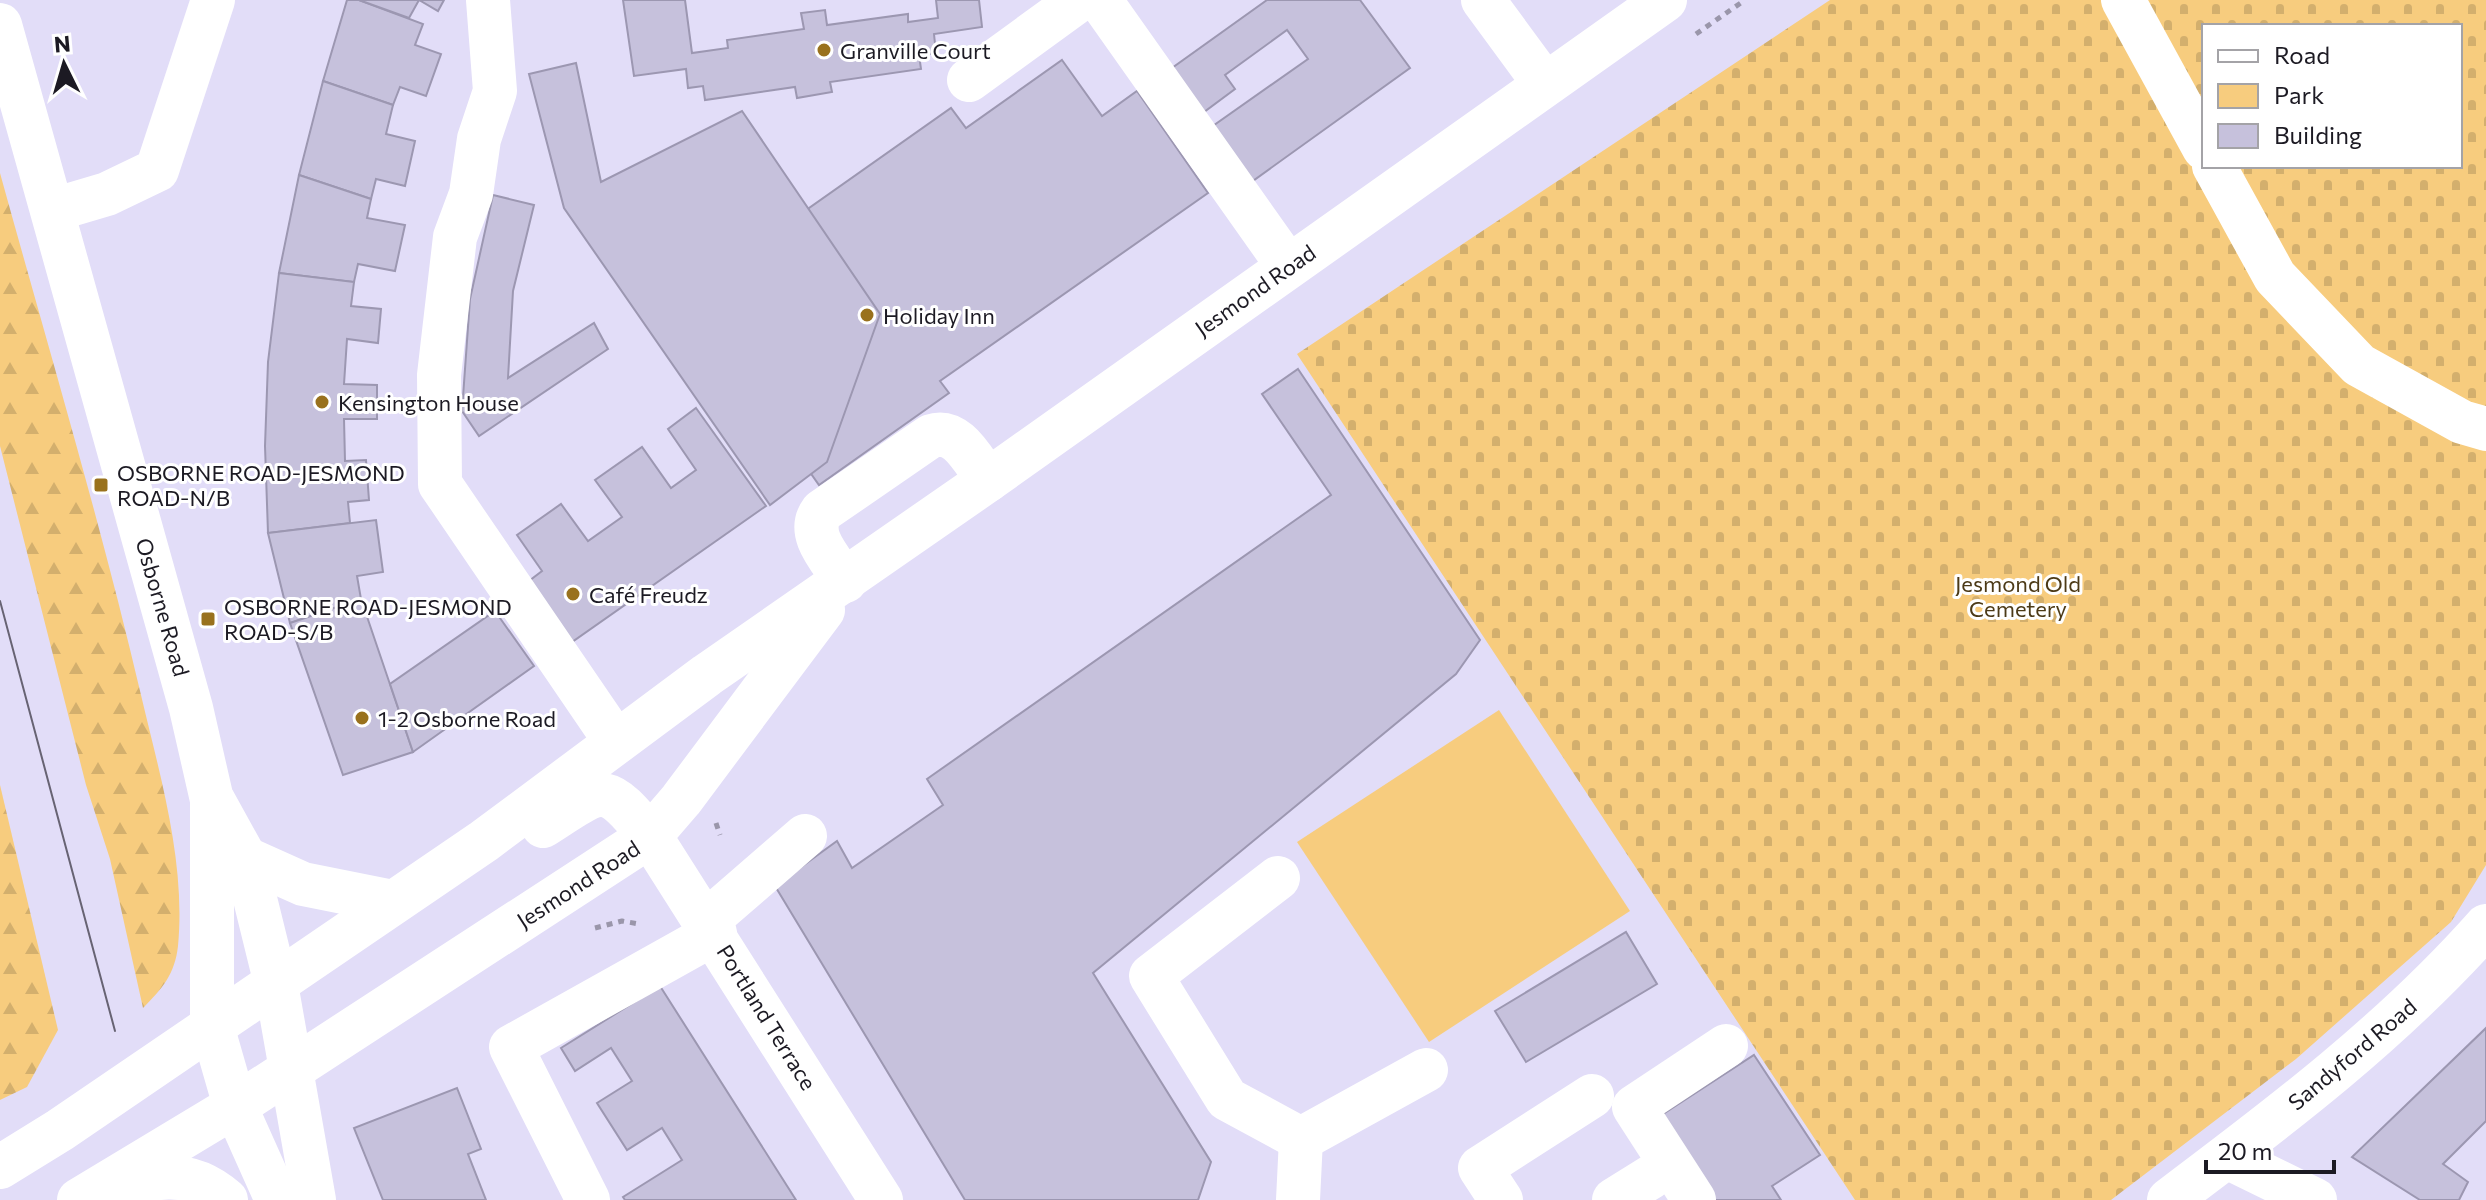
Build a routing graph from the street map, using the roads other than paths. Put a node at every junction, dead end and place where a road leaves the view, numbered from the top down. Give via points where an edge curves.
1 (213, 0) edge
2 (488, 0) edge
3 (1079, 0) edge
4 (1100, 0) edge
5 (1483, 0) edge
6 (1665, 0) edge
7 (2123, 0) edge
8 (0, 25) edge
9 (969, 80) dead end
10 (1544, 83) junction
11 (2202, 144) edge
12 (2215, 168) edge
13 (53, 210) junction
14 (1288, 266) junction
15 (2486, 429) edge
16 (988, 480) junction
17 (845, 581) junction
18 (605, 726) junction
19 (212, 800) junction
20 (650, 836) junction
21 (805, 836) dead end
22 (245, 858) junction
23 (1278, 878) dead end
24 (398, 900) junction
25 (2486, 926) edge
26 (711, 927) junction
27 (276, 984) junction
28 (212, 1026) junction
29 (1726, 1046) dead end
30 (292, 1069) junction
31 (1426, 1070) dead end
32 (1592, 1096) dead end
33 (235, 1106) junction
34 (1301, 1139) junction
35 (2227, 1157) junction
36 (0, 1167) edge
37 (1651, 1177) dead end
38 (80, 1200) edge
39 (226, 1200) edge
40 (277, 1200) edge
41 (314, 1200) edge
42 (588, 1200) edge
43 (881, 1200) edge
44 (1298, 1200) edge
45 (1501, 1200) edge
46 (1614, 1200) edge
47 (1694, 1200) edge
48 (2169, 1200) edge
49 (2315, 1200) edge

1 - 13 main road via 157,170 107,194
2 - 18 main road via 495,91 479,139 471,194 455,237 439,375 440,484
3 - 9 main road
4 - 14 main road
5 - 10 main road
6 - 10 main road, Jesmond Road
7 - 11 main road
8 - 13 main road, Osborne Road
10 - 14 main road, Jesmond Road
12 - 15 main road via 2275,277 2359,365 2462,422
13 - 19 main road, Osborne Road via 177,653
14 - 16 main road, Jesmond Road
16 - 17 main road, Jesmond Road
16 - 17 main road via 953,435 943,432 822,511 814,531
17 - 18 main road, Jesmond Road via 707,675
17 - 20 main road, Jesmond Road
18 - 24 main road, Jesmond Road
19 - 22 main road
19 - 28 main road, Osborne Road
20 - 24 main road, Portland Terrace via 619,798 602,794 585,799 452,884
20 - 26 main road, Portland Terrace
20 - 30 main road, Jesmond Road
21 - 26 main road
22 - 24 main road via 303,884
22 - 27 main road
23 - 34 main road via 1151,976 1227,1099
24 - 27 main road, Jesmond Road
25 - 35 main road, Sandyford Road via 2438,980 2355,1056
26 - 42 main road via 511,1047
26 - 43 main road, Portland Terrace
27 - 28 main road, Jesmond Road
27 - 30 main road
28 - 33 main road, Osborne Road
28 - 36 main road, Jesmond Road
29 - 47 main road via 1634,1107
30 - 33 main road, Jesmond Road
30 - 41 main road
31 - 34 main road
32 - 45 main road via 1480,1168
33 - 38 main road, Jesmond Road
33 - 40 main road, Osborne Road
34 - 44 main road
35 - 48 main road, Sandyford Road
35 - 49 main road
37 - 46 main road
38 - 39 main road via 169,1177 200,1180

